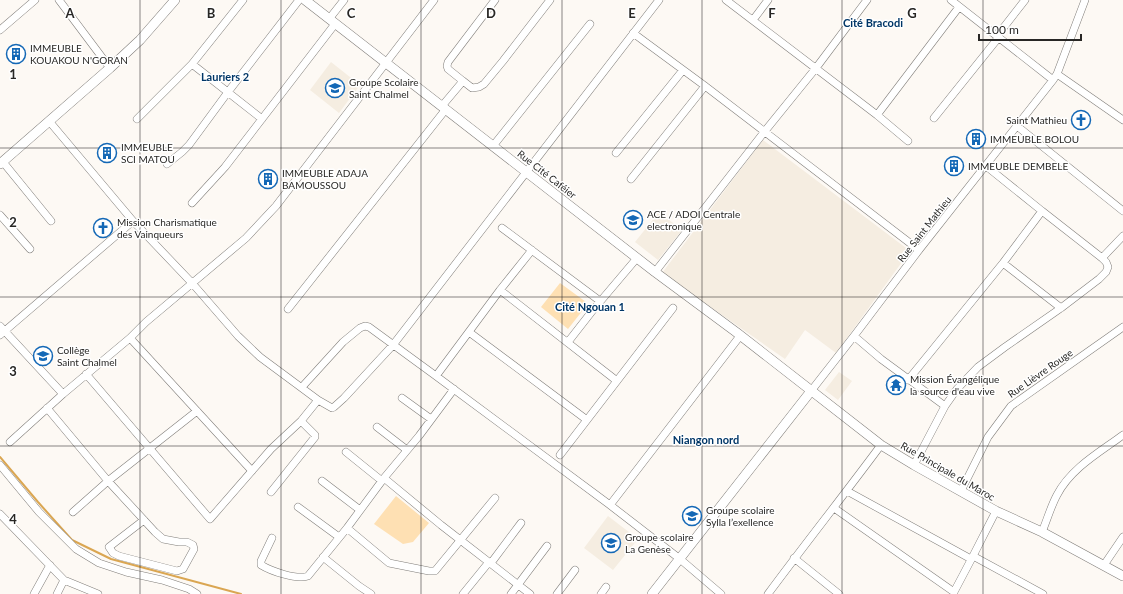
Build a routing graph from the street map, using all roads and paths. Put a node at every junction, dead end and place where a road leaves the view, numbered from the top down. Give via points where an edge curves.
1 (35, 0) edge
2 (59, 0) edge
3 (175, 0) edge
4 (243, 0) edge
5 (299, 0) edge
6 (305, 0) edge
7 (344, 0) edge
8 (434, 0) edge
9 (495, 0) edge
10 (550, 0) edge
11 (659, 0) edge
12 (726, 0) edge
13 (768, 0) edge
14 (867, 0) edge
15 (951, 0) edge
16 (1025, 0) edge
17 (1085, 0) edge
18 (959, 7) junction
19 (753, 20) junction
20 (332, 22) junction
21 (590, 24) dead end
22 (0, 30) edge
23 (633, 33) junction
24 (998, 37) junction
25 (386, 63) junction
26 (192, 64) junction
27 (110, 68) junction
28 (816, 68) junction
29 (683, 70) junction
30 (1055, 77) junction
31 (463, 81) junction
32 (706, 86) junction
33 (228, 92) junction
34 (444, 107) junction
35 (878, 115) junction
36 (934, 118) dead end
37 (138, 119) dead end
38 (262, 119) junction
39 (1123, 120) edge
40 (49, 121) junction
41 (1017, 126) junction
42 (765, 131) junction
43 (908, 141) dead end
44 (493, 146) junction
45 (616, 153) dead end
46 (1, 163) edge
47 (167, 164) dead end
48 (986, 166) junction
49 (526, 172) junction
50 (631, 179) dead end
51 (192, 203) dead end
52 (1123, 209) edge
53 (1042, 211) junction
54 (0, 215) edge
55 (51, 221) dead end
56 (133, 221) junction
57 (502, 228) dead end
58 (1123, 236) edge
59 (30, 249) dead end
60 (532, 250) junction
61 (919, 250) junction
62 (637, 258) junction
63 (1102, 258) junction
64 (1003, 263) junction
65 (655, 272) junction
66 (192, 283) junction
67 (500, 290) junction
68 (600, 301) junction
69 (673, 308) dead end
70 (1061, 308) junction
71 (288, 309) dead end
72 (1123, 327) edge
73 (2, 330) edge
74 (469, 332) junction
75 (740, 336) junction
76 (854, 336) junction
77 (130, 338) junction
78 (568, 342) junction
79 (393, 345) junction
80 (776, 364) joint
81 (86, 374) junction
82 (436, 376) junction
83 (908, 380) junction
84 (617, 381) junction
85 (302, 387) junction
86 (454, 389) junction
87 (811, 390) junction
88 (62, 394) junction
89 (402, 398) dead end
90 (318, 400) junction
91 (945, 406) junction
92 (47, 408) junction
93 (197, 411) junction
94 (431, 419) junction
95 (587, 420) junction
96 (302, 421) junction
97 (377, 427) dead end
98 (1123, 435) edge
99 (10, 442) dead end
100 (881, 445) junction
101 (149, 449) junction
102 (407, 450) junction
103 (346, 452) dead end
104 (560, 455) dead end
105 (914, 464) junction
106 (0, 465) edge
107 (252, 471) junction
108 (383, 479) junction
109 (108, 481) junction
110 (322, 481) dead end
111 (847, 491) junction
112 (961, 491) junction
113 (271, 492) dead end
114 (495, 498) dead end
115 (610, 505) junction
116 (298, 507) dead end
117 (834, 508) junction
118 (360, 510) junction
119 (996, 511) junction
120 (73, 512) dead end
121 (0, 514) edge
122 (144, 520) junction
123 (521, 523) dead end
124 (347, 528) junction
125 (1042, 532) junction
126 (339, 537) junction
127 (1123, 537) edge
128 (272, 538) dead end
129 (460, 540) junction
130 (547, 546) dead end
131 (323, 557) junction
132 (794, 558) junction
133 (972, 558) junction
134 (680, 559) junction
135 (490, 563) junction
136 (50, 565) junction
137 (1104, 565) junction
138 (575, 570) dead end
139 (1123, 576) edge
140 (64, 580) junction
141 (518, 585) junction
142 (606, 587) dead end
143 (94, 593) edge
144 (955, 593) edge
145 (34, 594) edge
146 (57, 594) edge
147 (196, 594) edge
148 (371, 594) edge
149 (464, 594) edge
150 (511, 594) edge
151 (530, 594) edge
152 (557, 594) edge
153 (601, 594) edge
154 (652, 594) edge
155 (721, 594) edge
156 (768, 594) edge
157 (839, 594) edge
158 (1043, 594) edge

1 - 22 street
2 - 27 street
3 - 27 street via 140,40
4 - 26 street
5 - 33 street
6 - 20 street, Rue Cité Caféier
7 - 20 street
8 - 25 street
9 - 31 street via 448,62 448,69
10 - 31 street via 484,84 472,88
11 - 23 street
12 - 19 street
13 - 19 street
14 - 28 street
15 - 18 street
16 - 24 street
17 - 30 street, Rue Saint Mathieu
18 - 24 street
18 - 35 street
19 - 28 street
20 - 25 street, Rue Cité Caféier
20 - 38 street
21 - 44 street
23 - 29 street
23 - 49 street
24 - 30 street
24 - 36 street
25 - 34 street, Rue Cité Caféier
25 - 66 street via 276,206 246,238
26 - 33 street
26 - 37 street
27 - 40 street
28 - 35 street
28 - 42 street
29 - 32 street
29 - 45 street
30 - 39 street
30 - 41 street, Rue Saint Mathieu
31 - 34 street
32 - 42 street
32 - 50 street
33 - 38 street
33 - 47 street via 189,145
34 - 44 street, Rue Cité Caféier
34 - 71 street
35 - 43 street
38 - 51 street via 225,167
40 - 46 street
40 - 56 street
41 - 48 street, Rue Saint Mathieu
41 - 52 street
42 - 61 street
42 - 65 street
44 - 49 street, Rue Cité Caféier
46 - 55 street
48 - 53 street
48 - 61 street, Rue Saint Mathieu
49 - 62 street, Rue Cité Caféier
49 - 79 street
53 - 63 street
53 - 64 street
54 - 59 street
56 - 66 street
56 - 73 street
57 - 60 street
58 - 63 street
60 - 67 street
60 - 68 street
61 - 76 street, Rue Saint Mathieu
62 - 65 street, Rue Cité Caféier
62 - 68 street
63 - 70 street via 1108,266 1106,272
64 - 70 street
64 - 83 street
65 - 75 street, Rue Cité Caféier
66 - 77 street
66 - 85 street via 260,357
67 - 74 street
67 - 78 street
68 - 78 street
69 - 84 street
70 - 91 street via 978,367
72 - 112 street, Rue Lièvre Rouge via 1011,406 988,437
73 - 88 street
74 - 82 street
74 - 95 street
75 - 80 street, Rue Cité Caféier
75 - 115 street
76 - 83 street
76 - 87 street, Rue Saint Mathieu
77 - 81 street
77 - 93 street
78 - 84 street
79 - 82 street
79 - 85 street via 369,327 360,328 343,342
79 - 90 street via 334,407 330,408
80 - 87 street, Rue Principale du Maroc
81 - 88 street
81 - 101 street
82 - 86 street
83 - 91 street
84 - 95 street
85 - 90 street
86 - 94 street
86 - 115 street
87 - 100 street, Rue Principale du Maroc
87 - 134 street
88 - 92 street
89 - 94 street
90 - 96 street
91 - 105 street
92 - 99 street
92 - 109 street
93 - 101 street
93 - 107 street
94 - 102 street
95 - 104 street
96 - 107 street via 271,449
96 - 113 street via 315,437
97 - 102 street
98 - 125 street via 1087,461 1066,482 1057,494
100 - 105 street, Rue Principale du Maroc
100 - 111 street
101 - 107 street via 210,519
101 - 109 street
102 - 108 street
103 - 108 street
105 - 112 street, Rue Principale du Maroc
106 - 147 street via 39,512 76,549 99,563 162,580
108 - 118 street
108 - 129 street
109 - 120 street
109 - 122 street
110 - 118 street
111 - 117 street
111 - 133 street
112 - 119 street, Rue Principale du Maroc
114 - 129 street
115 - 134 street
116 - 126 street
117 - 132 street
117 - 144 street
118 - 124 street
119 - 125 street, Rue Principale du Maroc
119 - 133 street
121 - 136 street
122 - 122 street via 163,539 193,545 194,549 183,569 177,571 112,553 109,547
123 - 135 street
124 - 126 street
124 - 129 street via 389,563 429,571 435,571
125 - 137 street, Rue Principale du Maroc
126 - 131 street
127 - 137 street
128 - 131 street via 261,561 261,565 266,568 304,577 308,576
129 - 135 street
130 - 141 street
131 - 148 street
132 - 156 street
132 - 157 street
133 - 144 street
133 - 158 street
134 - 154 street
134 - 155 street
135 - 141 street
135 - 149 street
136 - 140 street
136 - 145 street
137 - 139 street, Rue Principale du Maroc
138 - 152 street
140 - 143 street
140 - 146 street
141 - 150 street
141 - 151 street
142 - 153 street

